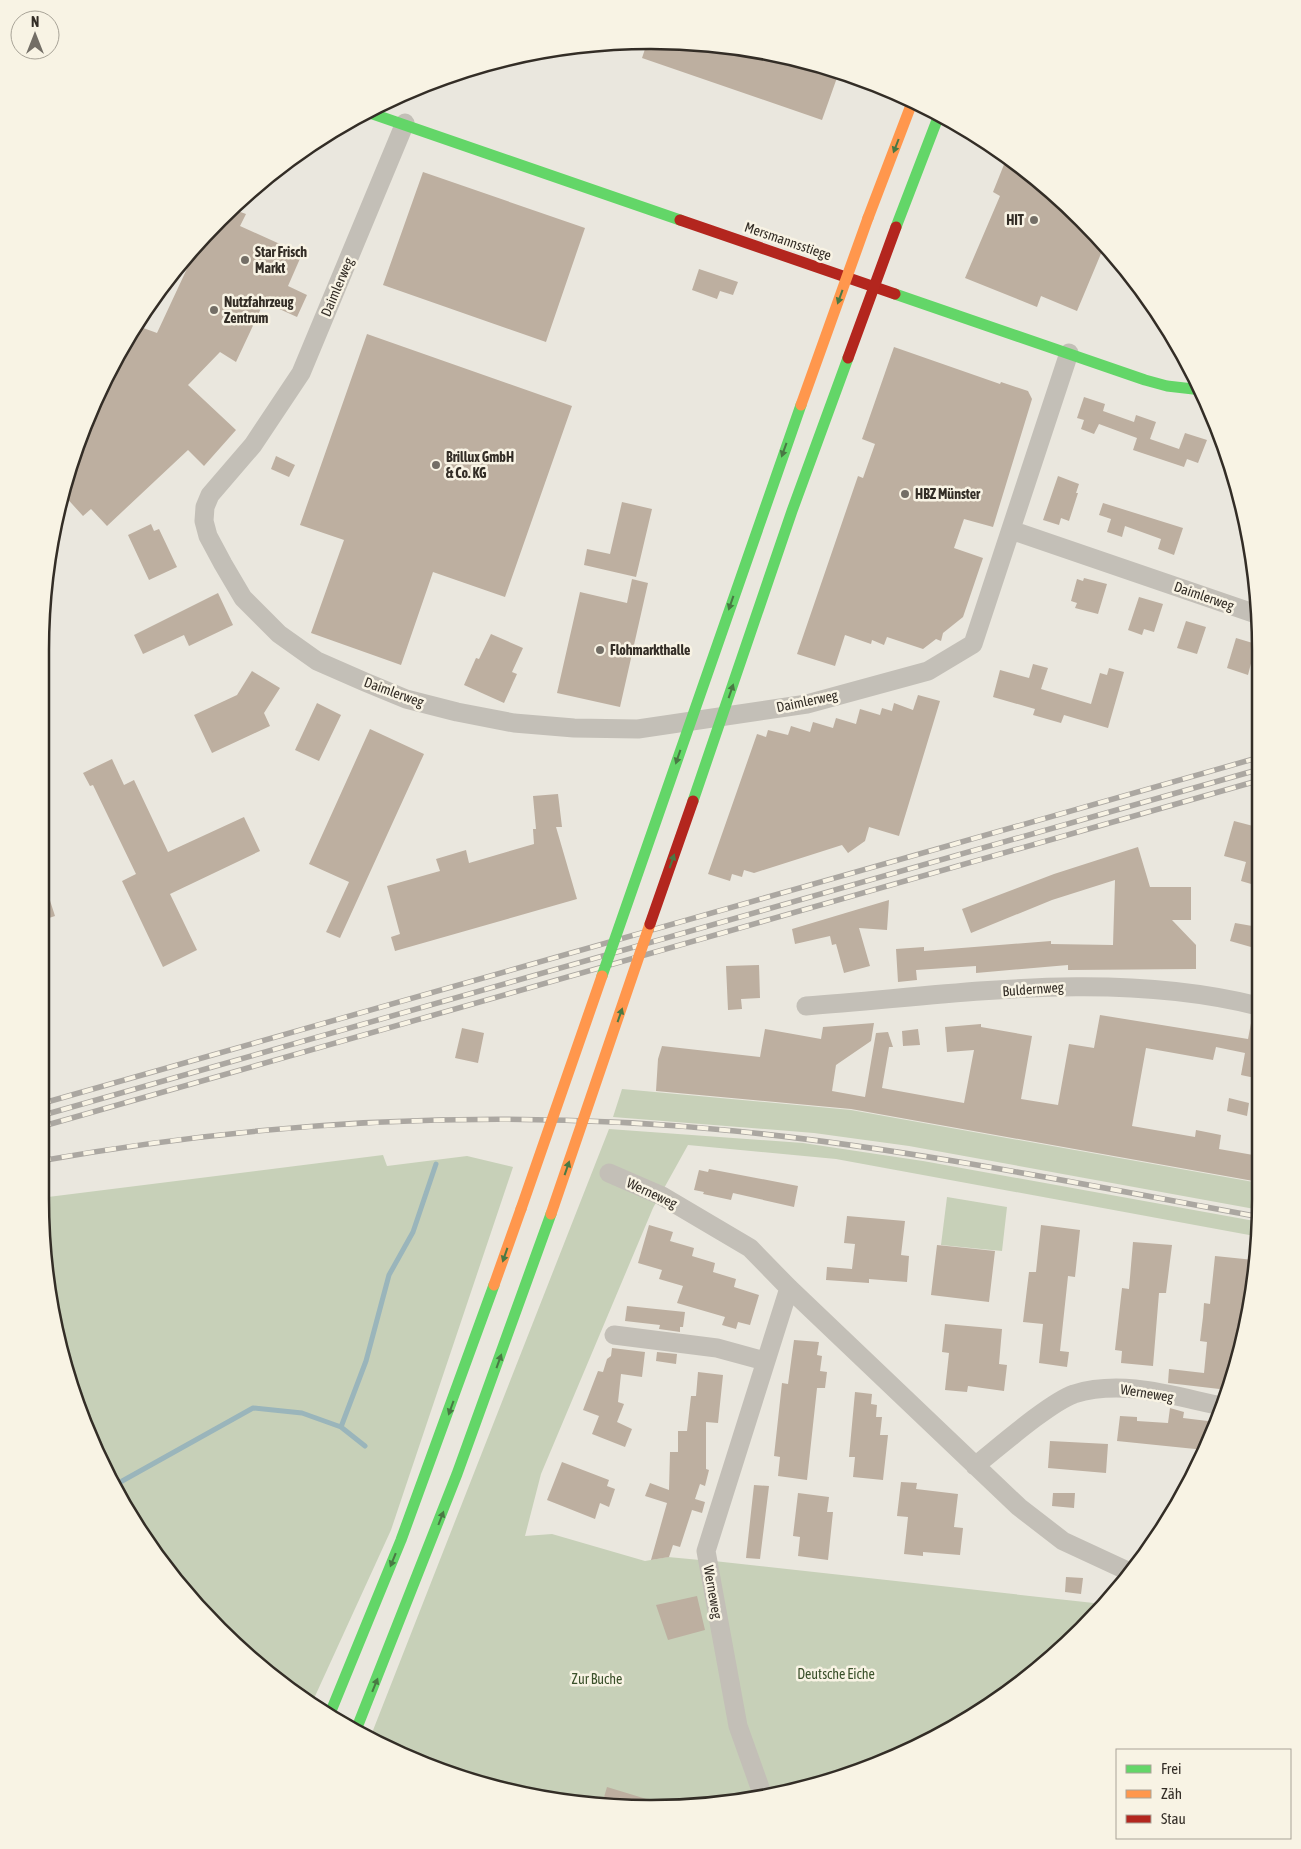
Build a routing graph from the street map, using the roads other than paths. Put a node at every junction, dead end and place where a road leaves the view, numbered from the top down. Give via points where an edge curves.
1 (910, 108) edge
2 (377, 115) edge
3 (937, 121) edge
4 (405, 123) junction
5 (1069, 353) junction
6 (1192, 389) edge
7 (1011, 530) junction
8 (1251, 612) edge
9 (1252, 1005) edge
10 (806, 1006) dead end
11 (609, 1173) dead end
12 (789, 1288) junction
13 (614, 1335) dead end
14 (765, 1361) junction
15 (1215, 1405) edge
16 (975, 1466) junction
17 (1124, 1569) edge
18 (332, 1709) edge
19 (358, 1724) edge
20 (761, 1790) edge

1 -> 18 main road, bridge via 766,502 522,1209 402,1540
2 - 4 main road, Mersmannsstiege
19 -> 3 main road, bridge via 455,1480 551,1214 792,511
4 - 5 main road, Mersmannsstiege
4 - 7 street, Daimlerweg via 301,373 253,445 210,495 205,506 208,536 243,598 279,634 317,661 406,699 514,723 638,729 807,704 928,671 973,644
5 - 6 main road, Mersmannsstiege via 1155,383
5 - 7 street, Daimlerweg
7 - 8 street, Daimlerweg
9 - 10 street, Buldernweg via 1199,993 1102,986
11 - 12 street, Werneweg via 662,1196 750,1248
12 - 14 street, Werneweg
12 - 16 street, Werneweg
13 - 14 street via 717,1348
14 - 20 street, Werneweg via 706,1551 738,1726
15 - 16 street, Werneweg via 1137,1388 1108,1387 1073,1395 1043,1413
16 - 17 street, Werneweg via 1019,1507 1063,1541

